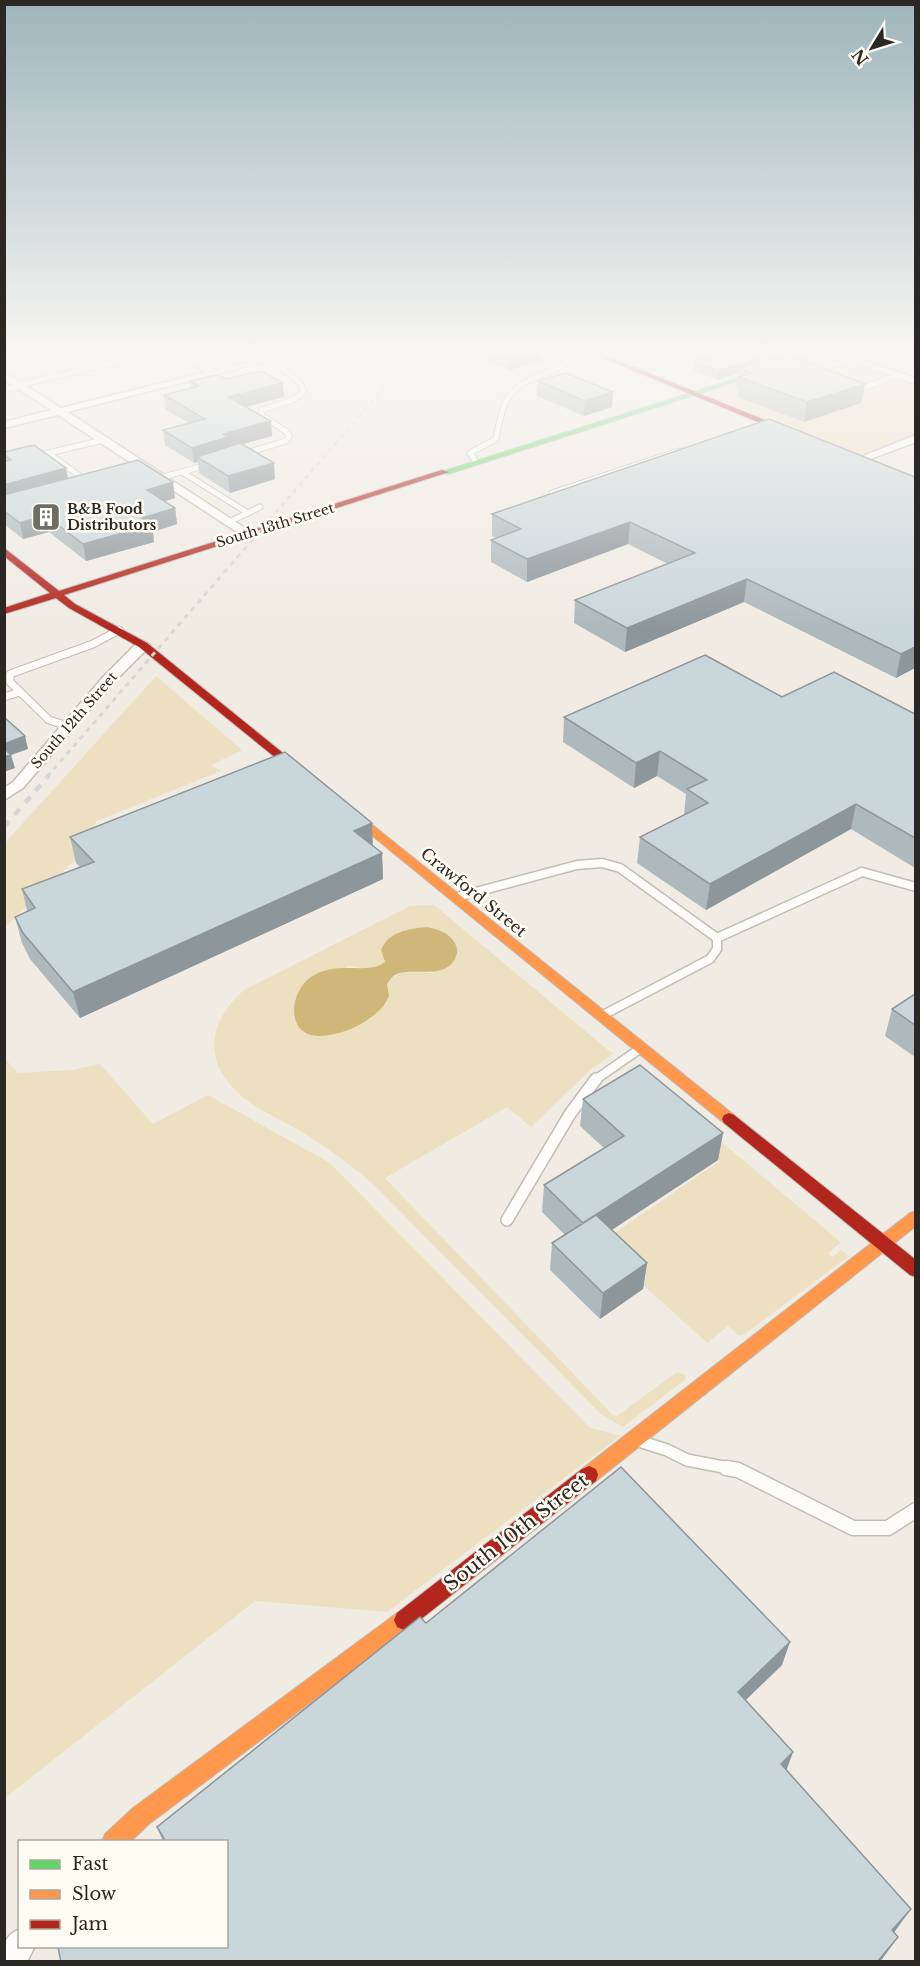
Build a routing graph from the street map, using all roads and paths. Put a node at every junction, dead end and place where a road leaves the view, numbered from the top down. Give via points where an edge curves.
1 (79, 446) edge
2 (110, 446) edge
3 (274, 446) edge
4 (483, 446) edge
5 (527, 446) edge
6 (891, 446) edge
7 (687, 448) edge
8 (48, 453) junction
9 (236, 456) edge
10 (33, 457) edge
11 (853, 458) joint
12 (216, 462) edge
13 (476, 462) junction
14 (877, 467) edge
15 (182, 472) junction
16 (160, 478) junction
17 (90, 484) edge
18 (552, 493) edge
19 (260, 507) dead end
20 (248, 513) junction
21 (229, 522) junction
22 (247, 534) junction
23 (6, 554) edge
24 (56, 594) junction
25 (4, 611) edge
26 (119, 630) junction
27 (144, 645) junction
28 (20, 692) junction
29 (4, 697) edge
30 (68, 726) junction
31 (318, 786) edge
32 (4, 796) edge
33 (336, 801) edge
34 (915, 887) edge
35 (455, 897) junction
36 (717, 938) junction
37 (601, 1016) junction
38 (641, 1048) junction
39 (915, 1217) edge
40 (507, 1220) dead end
41 (881, 1243) junction
42 (915, 1270) edge
43 (634, 1439) junction
44 (915, 1510) edge
45 (115, 1840) edge
46 (18, 1947) edge
47 (8, 1962) edge

1 - 8 lane
2 - 16 street via 140,470
3 - 9 lane
4 - 13 lane via 470,453
5 - 13 street, South 13th Street
6 - 11 street
7 - 18 lane
8 - 10 lane
8 - 17 lane
11 - 14 street
12 - 15 lane
13 - 22 street, South 13th Street
15 - 16 lane
15 - 20 lane
16 - 21 street
19 - 20 lane
20 - 21 lane
21 - 22 street
22 - 24 street, South 13th Street
23 - 24 street
24 - 25 street, South 13th Street
24 - 26 street via 86,615
26 - 27 street
26 - 28 lane via 105,640 10,674 10,682
27 - 30 street, South 12th Street
27 - 31 street
28 - 29 lane
28 - 30 lane via 49,720
30 - 32 street, South 12th Street
33 - 35 street, Crawford Street
34 - 36 lane via 862,872
35 - 36 lane via 577,865 602,863 620,868
35 - 37 street, Crawford Street
36 - 37 lane via 717,949 710,959
37 - 38 street, Crawford Street
38 - 40 lane via 598,1076 570,1114
38 - 41 street, Crawford Street
39 - 41 street, South 10th Street
41 - 42 street, Crawford Street
41 - 43 street, South 10th Street
43 - 44 lane via 687,1460 738,1470 853,1528 888,1528
43 - 45 street, South 10th Street via 444,1590 141,1816
46 - 47 street

